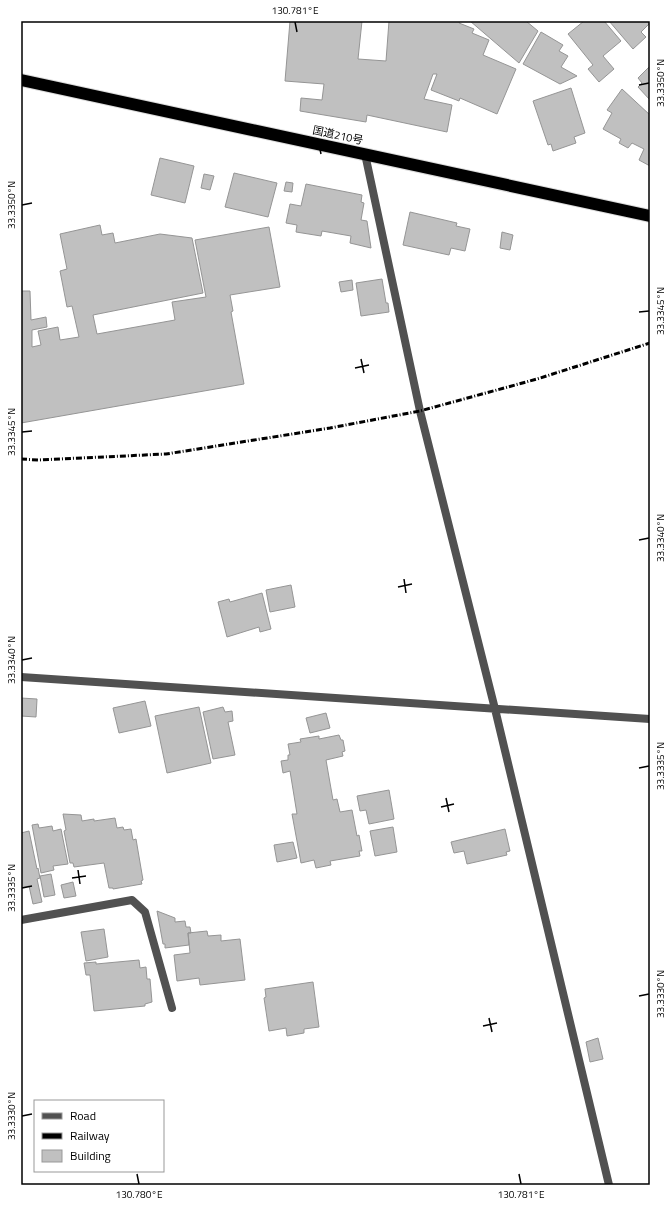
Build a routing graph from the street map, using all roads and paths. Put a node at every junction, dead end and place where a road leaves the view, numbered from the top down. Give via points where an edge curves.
1 (21, 80) edge
2 (365, 154) junction
3 (650, 216) edge
4 (21, 677) edge
5 (495, 709) junction
6 (650, 719) edge
7 (21, 920) edge
8 (172, 1008) dead end
9 (609, 1185) edge

1 - 2 highway, 国道210号
2 - 3 highway, 国道210号
2 - 5 street via 420,412
4 - 5 street
5 - 6 street
5 - 9 street
7 - 8 street via 132,900 145,912

